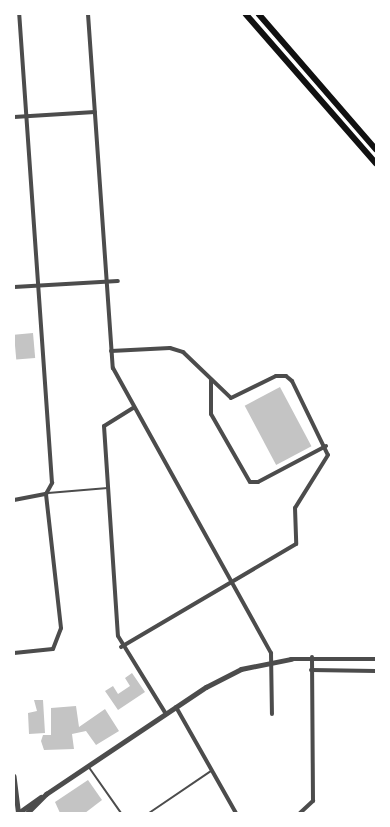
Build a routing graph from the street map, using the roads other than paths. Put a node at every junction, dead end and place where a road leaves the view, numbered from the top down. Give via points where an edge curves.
1 (19, 14) edge
2 (88, 14) edge
3 (246, 14) edge
4 (258, 14) edge
5 (95, 112) junction
6 (26, 116) junction
7 (14, 117) edge
8 (376, 149) edge
9 (376, 163) edge
10 (106, 281) junction
11 (118, 281) dead end
12 (38, 285) junction
13 (14, 286) edge
14 (111, 351) junction
15 (211, 380) junction
16 (133, 408) junction
17 (326, 446) junction
18 (108, 488) junction
19 (46, 494) junction
20 (14, 500) edge
21 (232, 585) junction
22 (121, 647) junction
23 (14, 654) edge
24 (312, 657) junction
25 (376, 659) edge
26 (274, 660) junction
27 (311, 670) junction
28 (376, 671) edge
29 (176, 707) junction
30 (166, 714) junction
31 (272, 714) dead end
32 (88, 766) junction
33 (212, 771) junction
34 (14, 776) edge
35 (46, 794) junction
36 (17, 798) junction
37 (29, 803) junction
38 (21, 812) edge
39 (121, 813) edge
40 (149, 813) edge
41 (236, 813) edge
42 (300, 813) edge

1 - 6 street
2 - 5 street
3 - 9 main road
4 - 8 main road
5 - 6 street
5 - 10 street
6 - 7 street
6 - 12 street
10 - 11 street
10 - 12 street
10 - 14 street
12 - 13 street
12 - 19 street via 52,483
14 - 15 street via 170,348 183,352
14 - 16 street via 114,371
15 - 17 street via 226,395 237,398 276,376 286,376
15 - 17 street via 211,414 250,482 258,482
16 - 18 street via 104,426
16 - 21 street
17 - 21 street via 326,464 295,508 296,544
18 - 19 lane
18 - 22 street
19 - 20 street
19 - 23 street via 60,628 53,649
21 - 22 street
21 - 26 street
22 - 30 street
24 - 25 street
24 - 26 street
24 - 27 street
26 - 29 street via 222,678
26 - 31 street
27 - 28 street
27 - 42 street via 313,801
29 - 30 street
29 - 33 street
30 - 32 street
32 - 35 street
32 - 39 lane
33 - 40 lane
33 - 41 street
34 - 36 street
35 - 37 street
35 - 38 street
36 - 37 street
36 - 38 street
37 - 38 street

